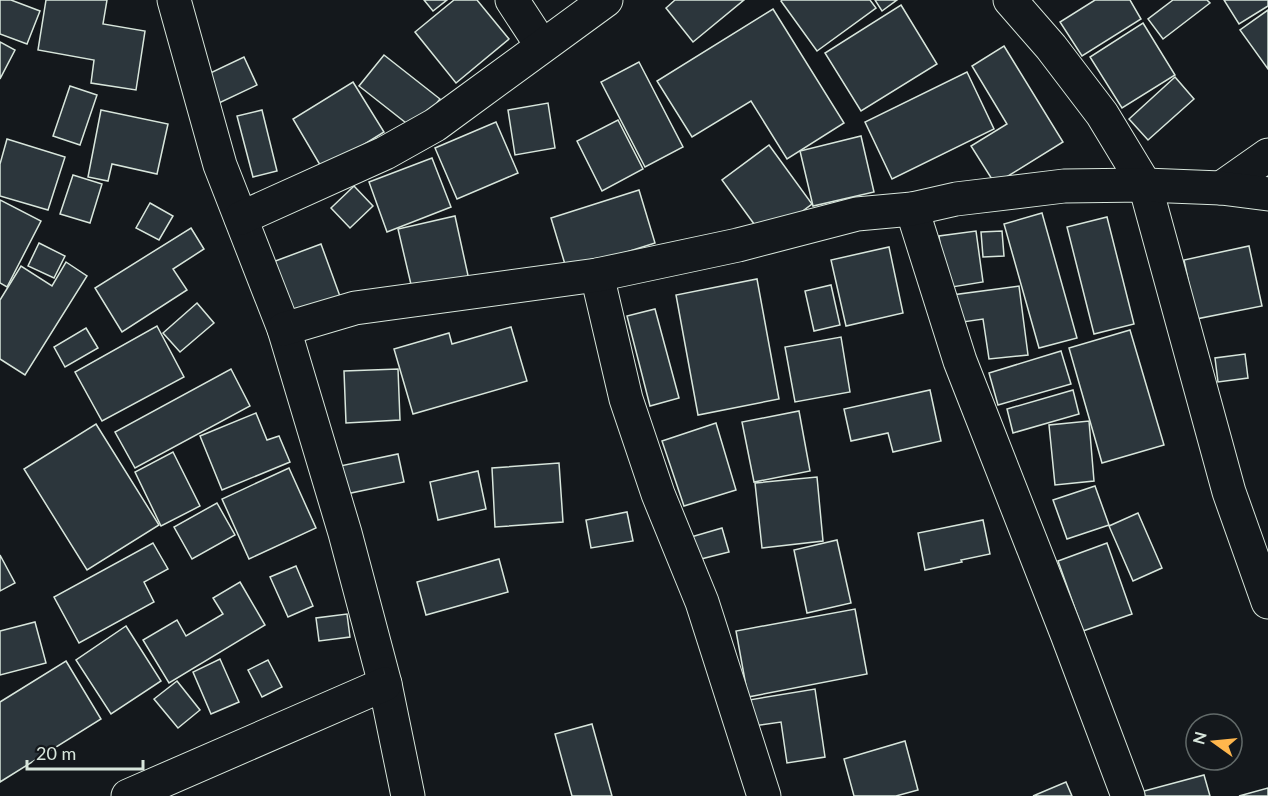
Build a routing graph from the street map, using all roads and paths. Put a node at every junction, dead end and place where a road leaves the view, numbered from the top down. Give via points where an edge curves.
1 (174, 0) edge
2 (512, 0) edge
3 (606, 0) edge
4 (1010, 0) edge
5 (542, 46) junction
6 (1268, 155) edge
7 (1144, 185) junction
8 (1221, 189) junction
9 (1268, 194) edge
10 (912, 209) junction
11 (241, 218) junction
12 (597, 275) junction
13 (284, 329) junction
14 (1259, 551) edge
15 (1268, 602) edge
16 (385, 684) junction
17 (128, 796) edge
18 (408, 796) edge
19 (764, 796) edge
20 (1128, 796) edge

1 - 11 street via 220,165
2 - 5 street
3 - 5 street
4 - 7 street via 1102,114
5 - 11 street via 435,125 385,153
6 - 8 street
7 - 8 street
7 - 10 street via 1064,186 956,199
7 - 14 street via 1229,492
8 - 9 street
10 - 12 street via 857,214
10 - 20 street via 960,361
11 - 13 street
12 - 13 street via 355,308
12 - 19 street via 626,399 658,494 702,602
13 - 16 street
14 - 15 street
16 - 17 street
16 - 18 street

